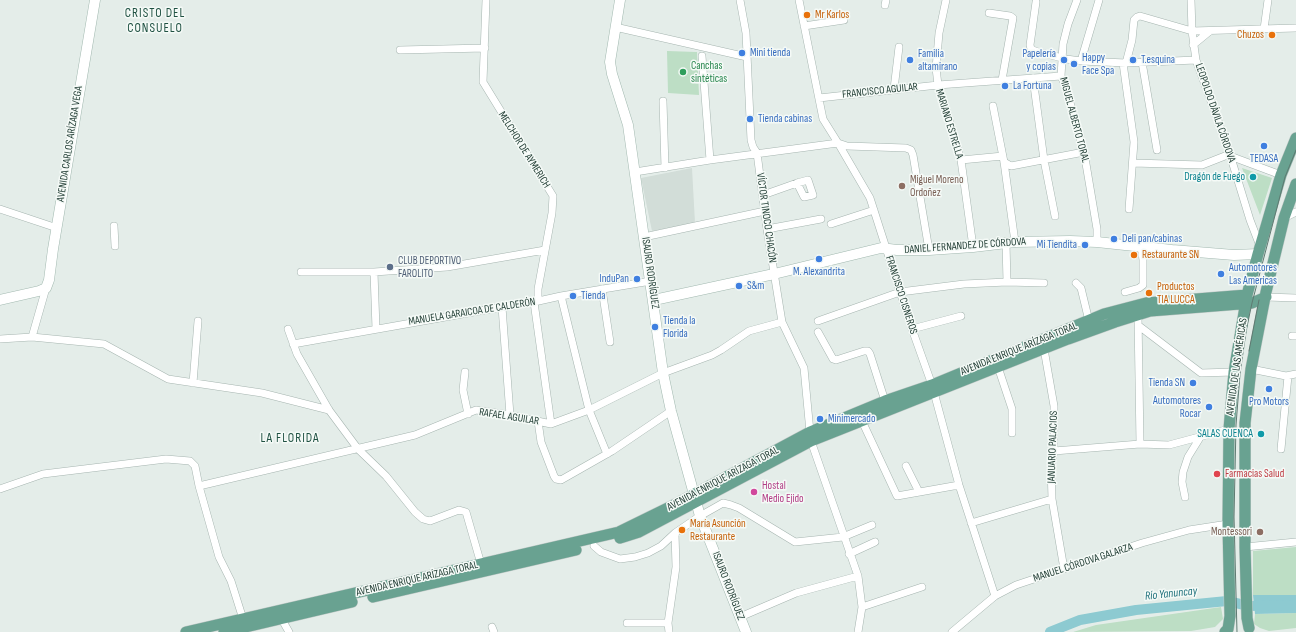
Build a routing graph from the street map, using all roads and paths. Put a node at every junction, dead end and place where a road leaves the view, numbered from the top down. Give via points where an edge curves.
1 (95, 0) edge
2 (486, 0) edge
3 (620, 0) edge
4 (740, 0) edge
5 (799, 0) edge
6 (946, 0) edge
7 (1077, 0) edge
8 (1100, 0) edge
9 (1191, 0) edge
10 (1268, 0) edge
11 (1036, 2) dead end
12 (989, 13) dead end
13 (844, 20) dead end
14 (804, 26) junction
15 (615, 27) junction
16 (1296, 28) edge
17 (1264, 29) junction
18 (1192, 31) junction
19 (1210, 31) junction
20 (1194, 44) junction
21 (899, 47) dead end
22 (485, 48) junction
23 (400, 50) dead end
24 (702, 56) dead end
25 (747, 57) junction
26 (1063, 58) junction
27 (1196, 60) junction
28 (1081, 61) junction
29 (1142, 62) junction
30 (1125, 63) junction
31 (1061, 76) junction
32 (1033, 78) junction
33 (1002, 80) junction
34 (938, 85) junction
35 (894, 89) junction
36 (820, 98) junction
37 (663, 101) dead end
38 (993, 106) dead end
39 (1296, 138) edge
40 (838, 142) junction
41 (1157, 150) dead end
42 (1084, 152) junction
43 (757, 153) junction
44 (1230, 155) junction
45 (1004, 159) junction
46 (710, 160) junction
47 (961, 160) junction
48 (1044, 160) junction
49 (1133, 163) junction
50 (665, 168) junction
51 (635, 172) junction
52 (1281, 175) junction
53 (797, 183) dead end
54 (1296, 184) edge
55 (763, 195) junction
56 (1294, 208) edge
57 (0, 209) edge
58 (1129, 209) dead end
59 (874, 210) junction
60 (765, 211) junction
61 (1054, 216) dead end
62 (821, 219) dead end
63 (832, 224) dead end
64 (114, 226) dead end
65 (57, 228) junction
66 (767, 229) junction
67 (644, 237) junction
68 (1011, 242) junction
69 (1097, 242) junction
70 (115, 246) dead end
71 (1141, 246) junction
72 (973, 247) junction
73 (886, 249) junction
74 (545, 250) junction
75 (928, 250) junction
76 (1259, 250) junction
77 (301, 272) dead end
78 (374, 272) junction
79 (774, 274) junction
80 (651, 281) junction
81 (1007, 282) junction
82 (1044, 283) dead end
83 (1076, 284) dead end
84 (46, 288) junction
85 (602, 289) junction
86 (900, 292) junction
87 (1125, 292) dead end
88 (561, 296) junction
89 (1266, 297) junction
90 (1296, 298) edge
91 (1246, 299) junction
92 (0, 300) edge
93 (654, 300) junction
94 (536, 302) junction
95 (502, 307) junction
96 (961, 316) dead end
97 (198, 321) dead end
98 (818, 321) dead end
99 (1089, 321) junction
100 (1138, 321) junction
101 (782, 322) junction
102 (288, 329) dead end
103 (376, 329) junction
104 (912, 329) junction
105 (818, 332) dead end
106 (32, 337) junction
107 (0, 339) edge
108 (610, 342) dead end
109 (293, 344) junction
110 (1044, 349) junction
111 (998, 367) junction
112 (1251, 370) junction
113 (465, 372) dead end
114 (1234, 372) junction
115 (664, 373) junction
116 (1296, 374) edge
117 (1288, 376) junction
118 (193, 383) junction
119 (933, 389) junction
120 (885, 401) junction
121 (329, 410) junction
122 (589, 410) junction
123 (671, 411) junction
124 (468, 414) junction
125 (510, 415) junction
126 (538, 421) junction
127 (862, 421) junction
128 (551, 424) junction
129 (1229, 429) junction
130 (1012, 433) dead end
131 (1201, 436) junction
132 (810, 437) junction
133 (1140, 444) junction
134 (358, 449) junction
135 (1281, 449) dead end
136 (1054, 451) junction
137 (607, 454) junction
138 (1228, 462) junction
139 (906, 466) dead end
140 (1244, 477) junction
141 (959, 485) junction
142 (199, 486) junction
143 (0, 489) edge
144 (919, 492) junction
145 (1185, 497) dead end
146 (695, 498) junction
147 (1052, 499) junction
148 (700, 516) junction
149 (971, 523) junction
150 (1228, 524) junction
151 (872, 525) dead end
152 (675, 533) junction
153 (843, 537) junction
154 (875, 542) dead end
155 (1296, 542) edge
156 (594, 546) junction
157 (1245, 547) junction
158 (849, 554) junction
159 (481, 564) junction
160 (1064, 569) junction
161 (858, 576) junction
162 (922, 587) dead end
163 (995, 596) junction
164 (862, 607) junction
165 (740, 616) junction
166 (282, 618) junction
167 (243, 619) junction
168 (626, 623) dead end
169 (668, 623) junction
170 (1251, 628) edge
171 (1226, 631) edge
172 (186, 632) edge
173 (224, 632) edge
174 (289, 632) edge
175 (670, 632) edge
176 (746, 632) edge
177 (858, 632) edge
178 (952, 632) edge

1 - 65 street, AVENIDA CARLOS ARÍZAGA VEGA
2 - 22 street, MELCHOR DE AYMERICH
3 - 15 street, ISAURO RODRÍGUEZ
4 - 25 street, VÍCTOR TINOCO CHACÓN
5 - 14 street, FRANCISCO CISNEROS
6 - 34 street, MARIANO ESTRELLA via 938,33
7 - 26 street, MIGUEL ALBERTO TORAL via 1063,44
8 - 28 street
9 - 18 street, LEOPOLDO DÁVILA CÓRDOVA
10 - 17 street
11 - 26 street via 1031,49
12 - 33 street via 1013,18
13 - 14 street
14 - 36 street, FRANCISCO CISNEROS
15 - 25 street
15 - 51 street, ISAURO RODRÍGUEZ via 610,62 628,125
16 - 17 street
17 - 19 street
18 - 19 street
18 - 20 street, LEOPOLDO DÁVILA CÓRDOVA
18 - 30 street via 1137,17 1134,20 1132,40
19 - 20 street
20 - 27 street, LEOPOLDO DÁVILA CÓRDOVA
21 - 35 street
22 - 23 street
22 - 74 street, MELCHOR DE AYMERICH via 483,82 553,196
24 - 46 street
25 - 43 street, VÍCTOR TINOCO CHACÓN via 751,140
26 - 28 street
26 - 31 street, MIGUEL ALBERTO TORAL
27 - 29 street
27 - 44 street, LEOPOLDO DÁVILA CÓRDOVA
28 - 30 street
29 - 30 street
29 - 41 street
30 - 49 street via 1134,142
31 - 32 street, FRANCISCO AGUILAR
31 - 42 street, MIGUEL ALBERTO TORAL
32 - 33 street, FRANCISCO AGUILAR
32 - 48 street
33 - 34 street, FRANCISCO AGUILAR
34 - 35 street, FRANCISCO AGUILAR
34 - 47 street, MARIANO ESTRELLA
35 - 36 street, FRANCISCO AGUILAR
36 - 40 street, FRANCISCO CISNEROS via 823,119
37 - 50 street
38 - 45 street
39 - 52 main road, AVENIDA DE LAS AMÉRICAS
40 - 43 street
40 - 59 street, FRANCISCO CISNEROS via 870,198
40 - 75 street via 847,146 911,150
42 - 48 street
42 - 69 street, MIGUEL ALBERTO TORAL
43 - 46 street
43 - 55 street, VÍCTOR TINOCO CHACÓN
44 - 49 street via 1202,165
44 - 52 street
44 - 76 street, LEOPOLDO DÁVILA CÓRDOVA
45 - 47 street
45 - 48 street via 1011,166
45 - 68 street
46 - 50 street
47 - 72 street, MARIANO ESTRELLA
48 - 61 street
49 - 58 street
50 - 51 street
51 - 67 street, ISAURO RODRÍGUEZ
52 - 76 main road, AVENIDA DE LAS AMÉRICAS
53 - 55 street
54 - 56 main road, AVENIDA DE LAS AMÉRICAS
55 - 60 street, VÍCTOR TINOCO CHACÓN
56 - 89 main road, AVENIDA DE LAS AMÉRICAS via 1284,218
57 - 65 street
59 - 63 street
59 - 73 street, FRANCISCO CISNEROS
60 - 66 street, VÍCTOR TINOCO CHACÓN
60 - 67 street
62 - 66 street
64 - 70 street
65 - 84 street, AVENIDA CARLOS ARÍZAGA VEGA
66 - 79 street, VÍCTOR TINOCO CHACÓN
67 - 80 street, ISAURO RODRÍGUEZ
68 - 69 street, DANIEL FERNANDEZ DE CÓRDOVA
68 - 72 street, DANIEL FERNANDEZ DE CÓRDOVA
68 - 81 street
69 - 71 street, DANIEL FERNANDEZ DE CÓRDOVA
71 - 76 street, DANIEL FERNANDEZ DE CÓRDOVA via 1234,255
71 - 87 street via 1143,285
72 - 75 street, DANIEL FERNANDEZ DE CÓRDOVA
73 - 75 street, DANIEL FERNANDEZ DE CÓRDOVA
73 - 79 street, DANIEL FERNANDEZ DE CÓRDOVA via 881,248
73 - 86 street, FRANCISCO CISNEROS
74 - 78 street via 447,267
74 - 94 street, MELCHOR DE AYMERICH
76 - 91 main road, AVENIDA DE LAS AMÉRICAS
77 - 78 street
78 - 103 street
79 - 93 street, DANIEL FERNANDEZ DE CÓRDOVA
79 - 101 street, VÍCTOR TINOCO CHACÓN
80 - 85 street, MANUELA GARAICOA DE CALDERÓN
80 - 93 street, ISAURO RODRÍGUEZ
81 - 82 street
81 - 86 street via 964,284
83 - 99 street via 1081,288
84 - 92 street via 39,292
84 - 106 street
85 - 88 street, MANUELA GARAICOA DE CALDERÓN
85 - 108 street
86 - 98 street
86 - 104 street, FRANCISCO CISNEROS
88 - 94 street, MANUELA GARAICOA DE CALDERÓN
88 - 122 street
89 - 90 street
89 - 91 main road, AVENIDA ENRIQUE ARÍZAGA TORAL via 1258,301
89 - 112 main road, AVENIDA DE LAS AMÉRICAS
91 - 99 main road, AVENIDA ENRIQUE ARÍZAGA TORAL via 1146,303
91 - 100 main road, AVENIDA ENRIQUE ARÍZAGA TORAL via 1150,311
91 - 114 main road, AVENIDA DE LAS AMÉRICAS
93 - 115 street, ISAURO RODRÍGUEZ
94 - 95 street, MANUELA GARAICOA DE CALDERÓN
94 - 128 street, MELCHOR DE AYMERICH
95 - 103 street, MANUELA GARAICOA DE CALDERÓN
95 - 125 street
96 - 104 street
97 - 118 street
99 - 119 main road, AVENIDA ENRIQUE ARÍZAGA TORAL
100 - 110 main road, AVENIDA ENRIQUE ARÍZAGA TORAL via 1115,322
100 - 114 street via 1200,373
100 - 133 street
101 - 115 street, RAFAEL AGUILAR via 748,331 721,350
101 - 132 street, VÍCTOR TINOCO CHACÓN via 804,368
102 - 109 street
103 - 109 street, MANUELA GARAICOA DE CALDERÓN
104 - 119 street, FRANCISCO CISNEROS
105 - 120 street via 833,359 868,351
106 - 107 street
106 - 118 street via 104,344 168,380
109 - 121 street
110 - 111 main road, AVENIDA ENRIQUE ARÍZAGA TORAL
110 - 136 street, JANUARIO PALACIOS via 1054,406
111 - 119 main road, AVENIDA ENRIQUE ARÍZAGA TORAL
111 - 130 street via 1012,409
112 - 117 street
112 - 140 main road, AVENIDA DE LAS AMÉRICAS via 1245,423
113 - 124 street via 463,390
114 - 129 main road, AVENIDA DE LAS AMÉRICAS
115 - 122 street, RAFAEL AGUILAR
115 - 123 street, ISAURO RODRÍGUEZ
116 - 117 street
117 - 135 street
118 - 121 street via 262,393
119 - 120 main road, AVENIDA ENRIQUE ARÍZAGA TORAL
119 - 127 main road, AVENIDA ENRIQUE ARÍZAGA TORAL
119 - 141 street, FRANCISCO CISNEROS
120 - 132 main road, AVENIDA ENRIQUE ARÍZAGA TORAL
121 - 134 street
122 - 128 street, RAFAEL AGUILAR
122 - 137 street
123 - 137 street
123 - 146 street, ISAURO RODRÍGUEZ
124 - 125 street, RAFAEL AGUILAR via 476,410
124 - 134 street, RAFAEL AGUILAR via 415,435
125 - 126 street, RAFAEL AGUILAR
126 - 128 street, RAFAEL AGUILAR
126 - 137 street via 541,442 556,479 561,480
127 - 132 main road, AVENIDA ENRIQUE ARÍZAGA TORAL
127 - 144 street via 897,496
129 - 131 street
129 - 138 main road, AVENIDA DE LAS AMÉRICAS
131 - 133 street via 1169,445
131 - 145 street via 1188,457 1183,472
132 - 146 main road, AVENIDA ENRIQUE ARÍZAGA TORAL
132 - 153 street, VÍCTOR TINOCO CHACÓN
133 - 136 street
134 - 142 street, RAFAEL AGUILAR
134 - 159 street via 386,476 423,519 430,521 459,510 466,512
136 - 147 street, JANUARIO PALACIOS via 1051,466
138 - 140 main road
138 - 150 main road, AVENIDA DE LAS AMÉRICAS
139 - 144 street
140 - 157 main road, AVENIDA DE LAS AMÉRICAS
141 - 144 street
141 - 149 street, FRANCISCO CISNEROS
142 - 143 street via 195,466 190,460 166,459 43,474
142 - 167 street via 219,558 231,581
146 - 148 street, ISAURO RODRÍGUEZ
146 - 156 main road, AVENIDA ENRIQUE ARÍZAGA TORAL via 639,532
146 - 159 main road, AVENIDA ENRIQUE ARÍZAGA TORAL via 619,532
147 - 149 street
147 - 160 street, JANUARIO PALACIOS
148 - 152 street
148 - 153 street via 722,504 731,504 795,542
148 - 165 street, ISAURO RODRÍGUEZ
149 - 163 street, FRANCISCO CISNEROS
150 - 160 street, MANUEL CÓRDOVA GALARZA via 1189,530
150 - 171 main road, AVENIDA DE LAS AMÉRICAS via 1230,616
151 - 153 street
152 - 156 street via 661,546 635,557 620,559 601,552
152 - 169 street via 676,567
153 - 158 street, VÍCTOR TINOCO CHACÓN
154 - 158 street
155 - 157 street
156 - 166 main road, AVENIDA ENRIQUE ARÍZAGA TORAL
157 - 170 main road, AVENIDA DE LAS AMÉRICAS via 1246,591
158 - 161 street, VÍCTOR TINOCO CHACÓN
159 - 167 main road, AVENIDA ENRIQUE ARÍZAGA TORAL
160 - 163 street, MANUEL CÓRDOVA GALARZA via 1016,585
161 - 164 street, VÍCTOR TINOCO CHACÓN
161 - 165 street via 796,593
162 - 164 street
163 - 178 street, MANUEL CÓRDOVA GALARZA
164 - 177 street, VÍCTOR TINOCO CHACÓN
165 - 176 street, ISAURO RODRÍGUEZ
166 - 173 main road, AVENIDA ENRIQUE ARÍZAGA TORAL
166 - 174 street
167 - 172 main road, AVENIDA ENRIQUE ARÍZAGA TORAL
168 - 169 street
169 - 175 street
170 - 171 main road, AVENIDA DE LAS AMÉRICAS via 1237,625

